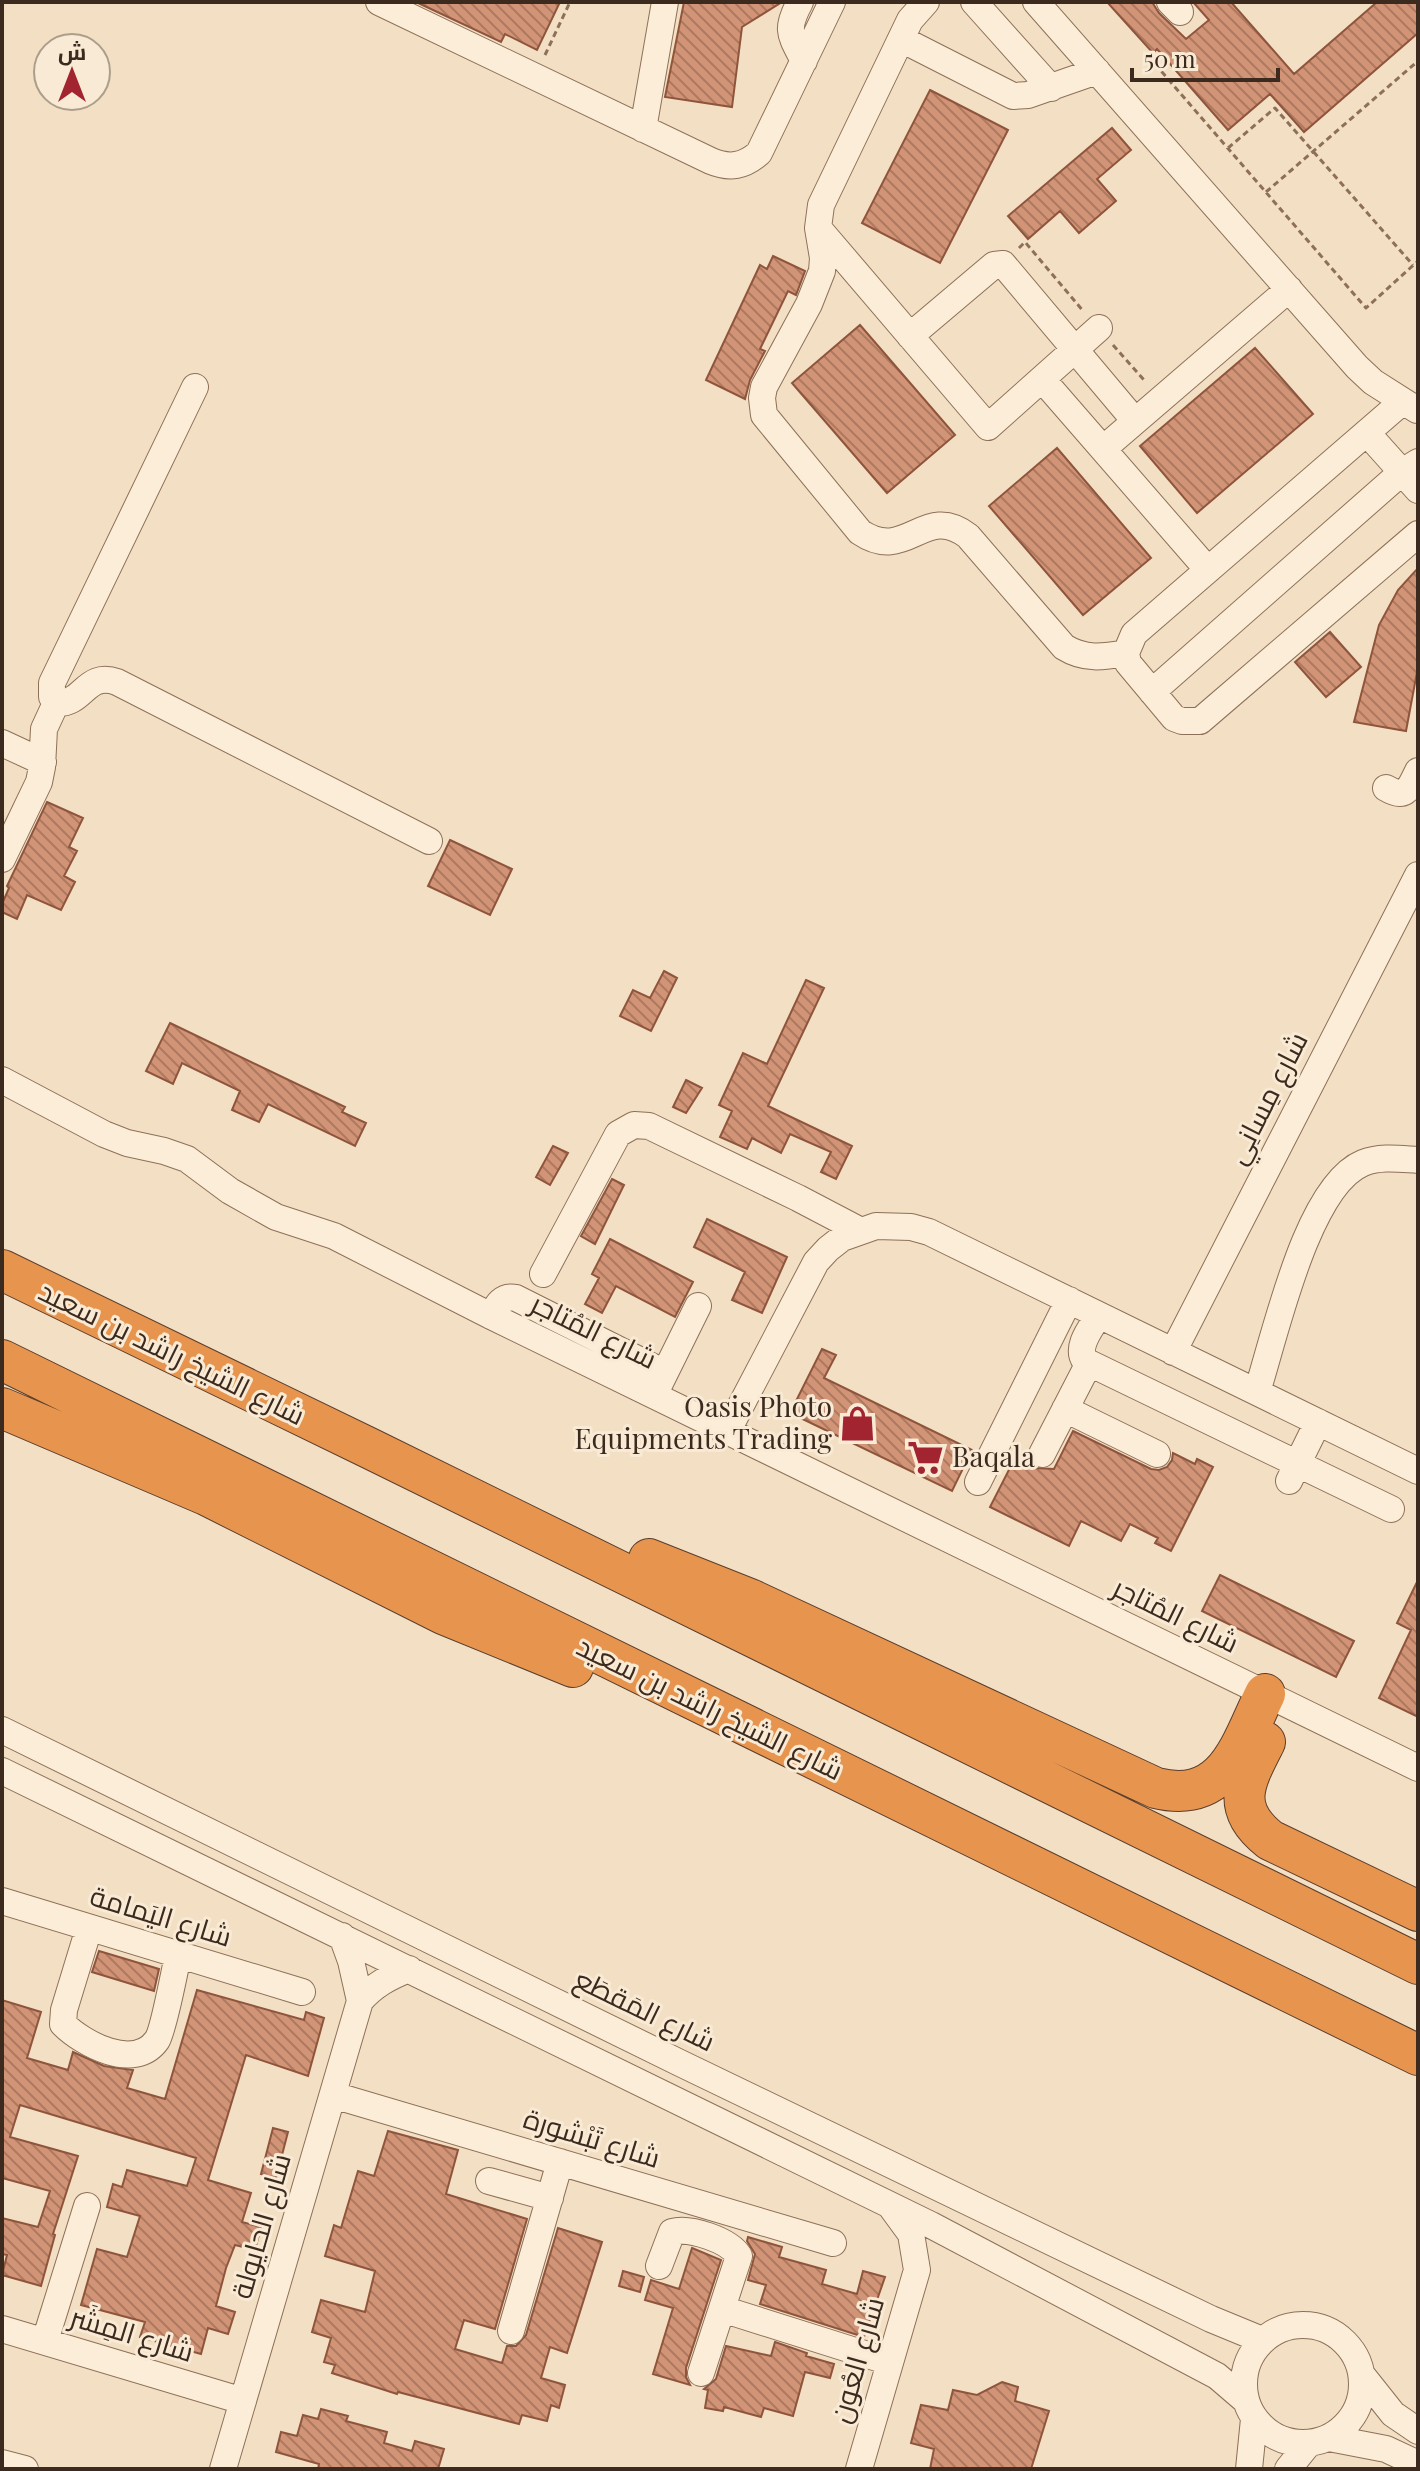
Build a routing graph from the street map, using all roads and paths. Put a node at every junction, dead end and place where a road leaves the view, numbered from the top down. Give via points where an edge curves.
1 (379, 2) edge
2 (570, 2) edge
3 (665, 2) edge
4 (800, 2) edge
5 (832, 2) edge
6 (926, 2) edge
7 (974, 2) edge
8 (1036, 2) edge
9 (901, 39) junction
10 (804, 61) junction
11 (1418, 61) edge
12 (1155, 64) dead end
13 (1097, 71) junction
14 (534, 77) junction
15 (1051, 88) junction
16 (643, 129) junction
17 (1228, 148) junction
18 (1313, 151) junction
19 (1266, 192) junction
20 (818, 228) junction
21 (1418, 261) edge
22 (1413, 265) junction
23 (1289, 289) junction
24 (1099, 328) dead end
25 (910, 336) junction
26 (1075, 350) junction
27 (1042, 379) junction
28 (195, 387) dead end
29 (1410, 406) edge
30 (1135, 421) junction
31 (1367, 433) junction
32 (1103, 449) junction
33 (1413, 475) edge
34 (1418, 534) edge
35 (1208, 570) junction
36 (1126, 653) junction
37 (1152, 692) junction
38 (56, 703) junction
39 (2, 743) edge
40 (43, 762) junction
41 (1418, 771) edge
42 (1386, 788) dead end
43 (429, 841) dead end
44 (2, 859) edge
45 (1418, 875) edge
46 (2, 1080) edge
47 (1418, 1160) edge
48 (859, 1230) junction
49 (2, 1247) edge
50 (2, 1270) edge
51 (543, 1274) dead end
52 (1069, 1300) junction
53 (698, 1306) dead end
54 (1099, 1315) junction
55 (1173, 1352) junction
56 (2, 1360) edge
57 (1089, 1363) junction
58 (659, 1384) junction
59 (1257, 1392) junction
60 (2, 1408) edge
61 (1065, 1409) junction
62 (313, 1421) junction
63 (1318, 1422) junction
64 (727, 1432) junction
65 (369, 1448) junction
66 (1042, 1454) dead end
67 (1157, 1454) dead end
68 (1418, 1471) edge
69 (1293, 1473) junction
70 (978, 1482) dead end
71 (1391, 1509) dead end
72 (1275, 1698) junction
73 (724, 1715) junction
74 (2, 1730) edge
75 (1418, 1768) edge
76 (2, 1771) edge
77 (39, 1789) junction
78 (124, 1790) junction
79 (2, 1901) edge
80 (1418, 1911) edge
81 (89, 1928) junction
82 (342, 1936) junction
83 (178, 1955) junction
84 (1418, 1964) edge
85 (409, 1969) junction
86 (451, 1990) junction
87 (302, 1992) dead end
88 (360, 2001) junction
89 (1418, 2055) edge
90 (680, 2063) junction
91 (333, 2095) junction
92 (560, 2162) junction
93 (489, 2181) dead end
94 (550, 2198) junction
95 (890, 2205) junction
96 (87, 2206) dead end
97 (963, 2242) junction
98 (833, 2243) dead end
99 (659, 2266) dead end
100 (917, 2270) junction
101 (722, 2309) junction
102 (2, 2329) edge
103 (511, 2331) dead end
104 (1262, 2340) junction
105 (45, 2341) junction
106 (890, 2362) junction
107 (701, 2373) dead end
108 (1362, 2375) junction
109 (243, 2401) junction
110 (1250, 2410) junction
111 (1418, 2431) edge
112 (1319, 2440) junction
113 (1418, 2464) edge
114 (223, 2469) edge
115 (859, 2469) edge
116 (1249, 2469) edge
117 (1288, 2469) edge

1 - 14 street
2 - 14 path
3 - 16 street
4 - 10 street via 789,28
5 - 10 street
6 - 9 street
7 - 15 street
8 - 13 street
9 - 15 street via 1013,96
9 - 20 street via 825,196
10 - 16 street via 759,153 742,164 721,165
11 - 18 path
12 - 17 path
13 - 15 street
13 - 23 street
14 - 16 street
17 - 18 path via 1275,108
17 - 19 path
18 - 19 path
18 - 22 path
19 - 22 path via 1366,308
20 - 25 street
20 - 36 street via 822,271 764,387 767,422 869,539 890,543 927,527 954,528 968,536 1064,647 1096,658
21 - 22 path
23 - 29 street via 1357,367
23 - 30 street
24 - 26 street
25 - 26 street via 1000,263
25 - 27 street via 988,427
26 - 27 street
26 - 30 street
27 - 32 street
28 - 38 street via 52,683
29 - 31 street
30 - 32 street
31 - 33 street
31 - 35 street
32 - 35 street
33 - 37 street
34 - 37 street via 1200,721 1174,718
35 - 36 street via 1134,634
36 - 37 street via 1134,673
38 - 40 street via 44,729
38 - 43 street via 73,700 98,681 117,682
39 - 40 street
40 - 44 street via 39,782
41 - 42 street via 1403,793
45 - 55 street, شارع مِسانِي
46 - 58 street, شارع المُتاجر via 104,1134 187,1159 276,1217 334,1236 491,1316
47 - 59 street via 1362,1163 1326,1199 1305,1239
48 - 51 street via 649,1126 634,1125 618,1134
48 - 52 street via 894,1225 929,1232
48 - 64 street via 816,1262
49 - 62 highway
50 - 62 highway, شارع الشيخ راشد بن سعيد
52 - 54 street
52 - 70 street
53 - 58 street
54 - 55 street
54 - 57 street via 1080,1352
55 - 59 street
56 - 73 highway, شارع الشيخ راشد بن سعيد
57 - 61 street
57 - 69 street
58 - 64 street, شارع المُتاجر
59 - 63 street
60 - 73 highway via 206,1495 472,1627 614,1682
61 - 66 street
61 - 67 street
62 - 65 highway, شارع الشيخ راشد بن سعيد
63 - 68 street
63 - 69 street
64 - 72 street, شارع المُتاجر
65 - 72 highway via 750,1599 1156,1788 1191,1792 1221,1776
65 - 84 highway, شارع الشيخ راشد بن سعيد
69 - 71 street
72 - 75 street, شارع المُتاجر
72 - 80 highway via 1243,1796 1251,1821 1270,1840
73 - 89 highway, شارع الشيخ راشد بن سعيد
74 - 78 street, شارع المَقطَع
76 - 77 street
77 - 78 street via 45,1779 60,1776 88,1790
77 - 82 street
78 - 90 street, شارع المَقطَع
79 - 81 street, شارع اليَمامة
81 - 83 street, شارع اليَمامة
81 - 83 street via 63,2024 76,2037 123,2055 158,2040
82 - 85 street
82 - 88 street, شارع الحايولة
83 - 87 street, شارع اليَمامة
85 - 86 street
85 - 88 street via 371,1988
86 - 90 street via 514,2012 678,2090 690,2081
86 - 95 street
88 - 91 street, شارع الحايولة
90 - 104 street, شارع المَقطَع
91 - 92 street, شارع تَبْشورة
91 - 109 street, شارع الحايولة
92 - 94 street
92 - 98 street, شارع تَبْشورة
93 - 94 street
94 - 103 street
95 - 97 street
95 - 100 street, شارع العُون via 911,2234
96 - 105 street
97 - 100 street, شارع العُون via 940,2249
97 - 110 street via 1217,2376
99 - 101 street via 672,2232 683,2229 734,2247 739,2256
100 - 106 street, شارع العُون
101 - 106 street
101 - 107 street
102 - 105 street, شارع المِشَر
104 - 108 street via 1280,2329 1323,2328 1341,2338
104 - 110 street via 1249,2357 1243,2379
105 - 109 street, شارع المِشَر
106 - 115 street, شارع العُون
108 - 111 street via 1393,2414
108 - 112 street via 1356,2411 1345,2427
109 - 114 street, شارع الحايولة
110 - 112 street via 1278,2439
110 - 116 street
112 - 113 street via 1386,2449
112 - 117 street

